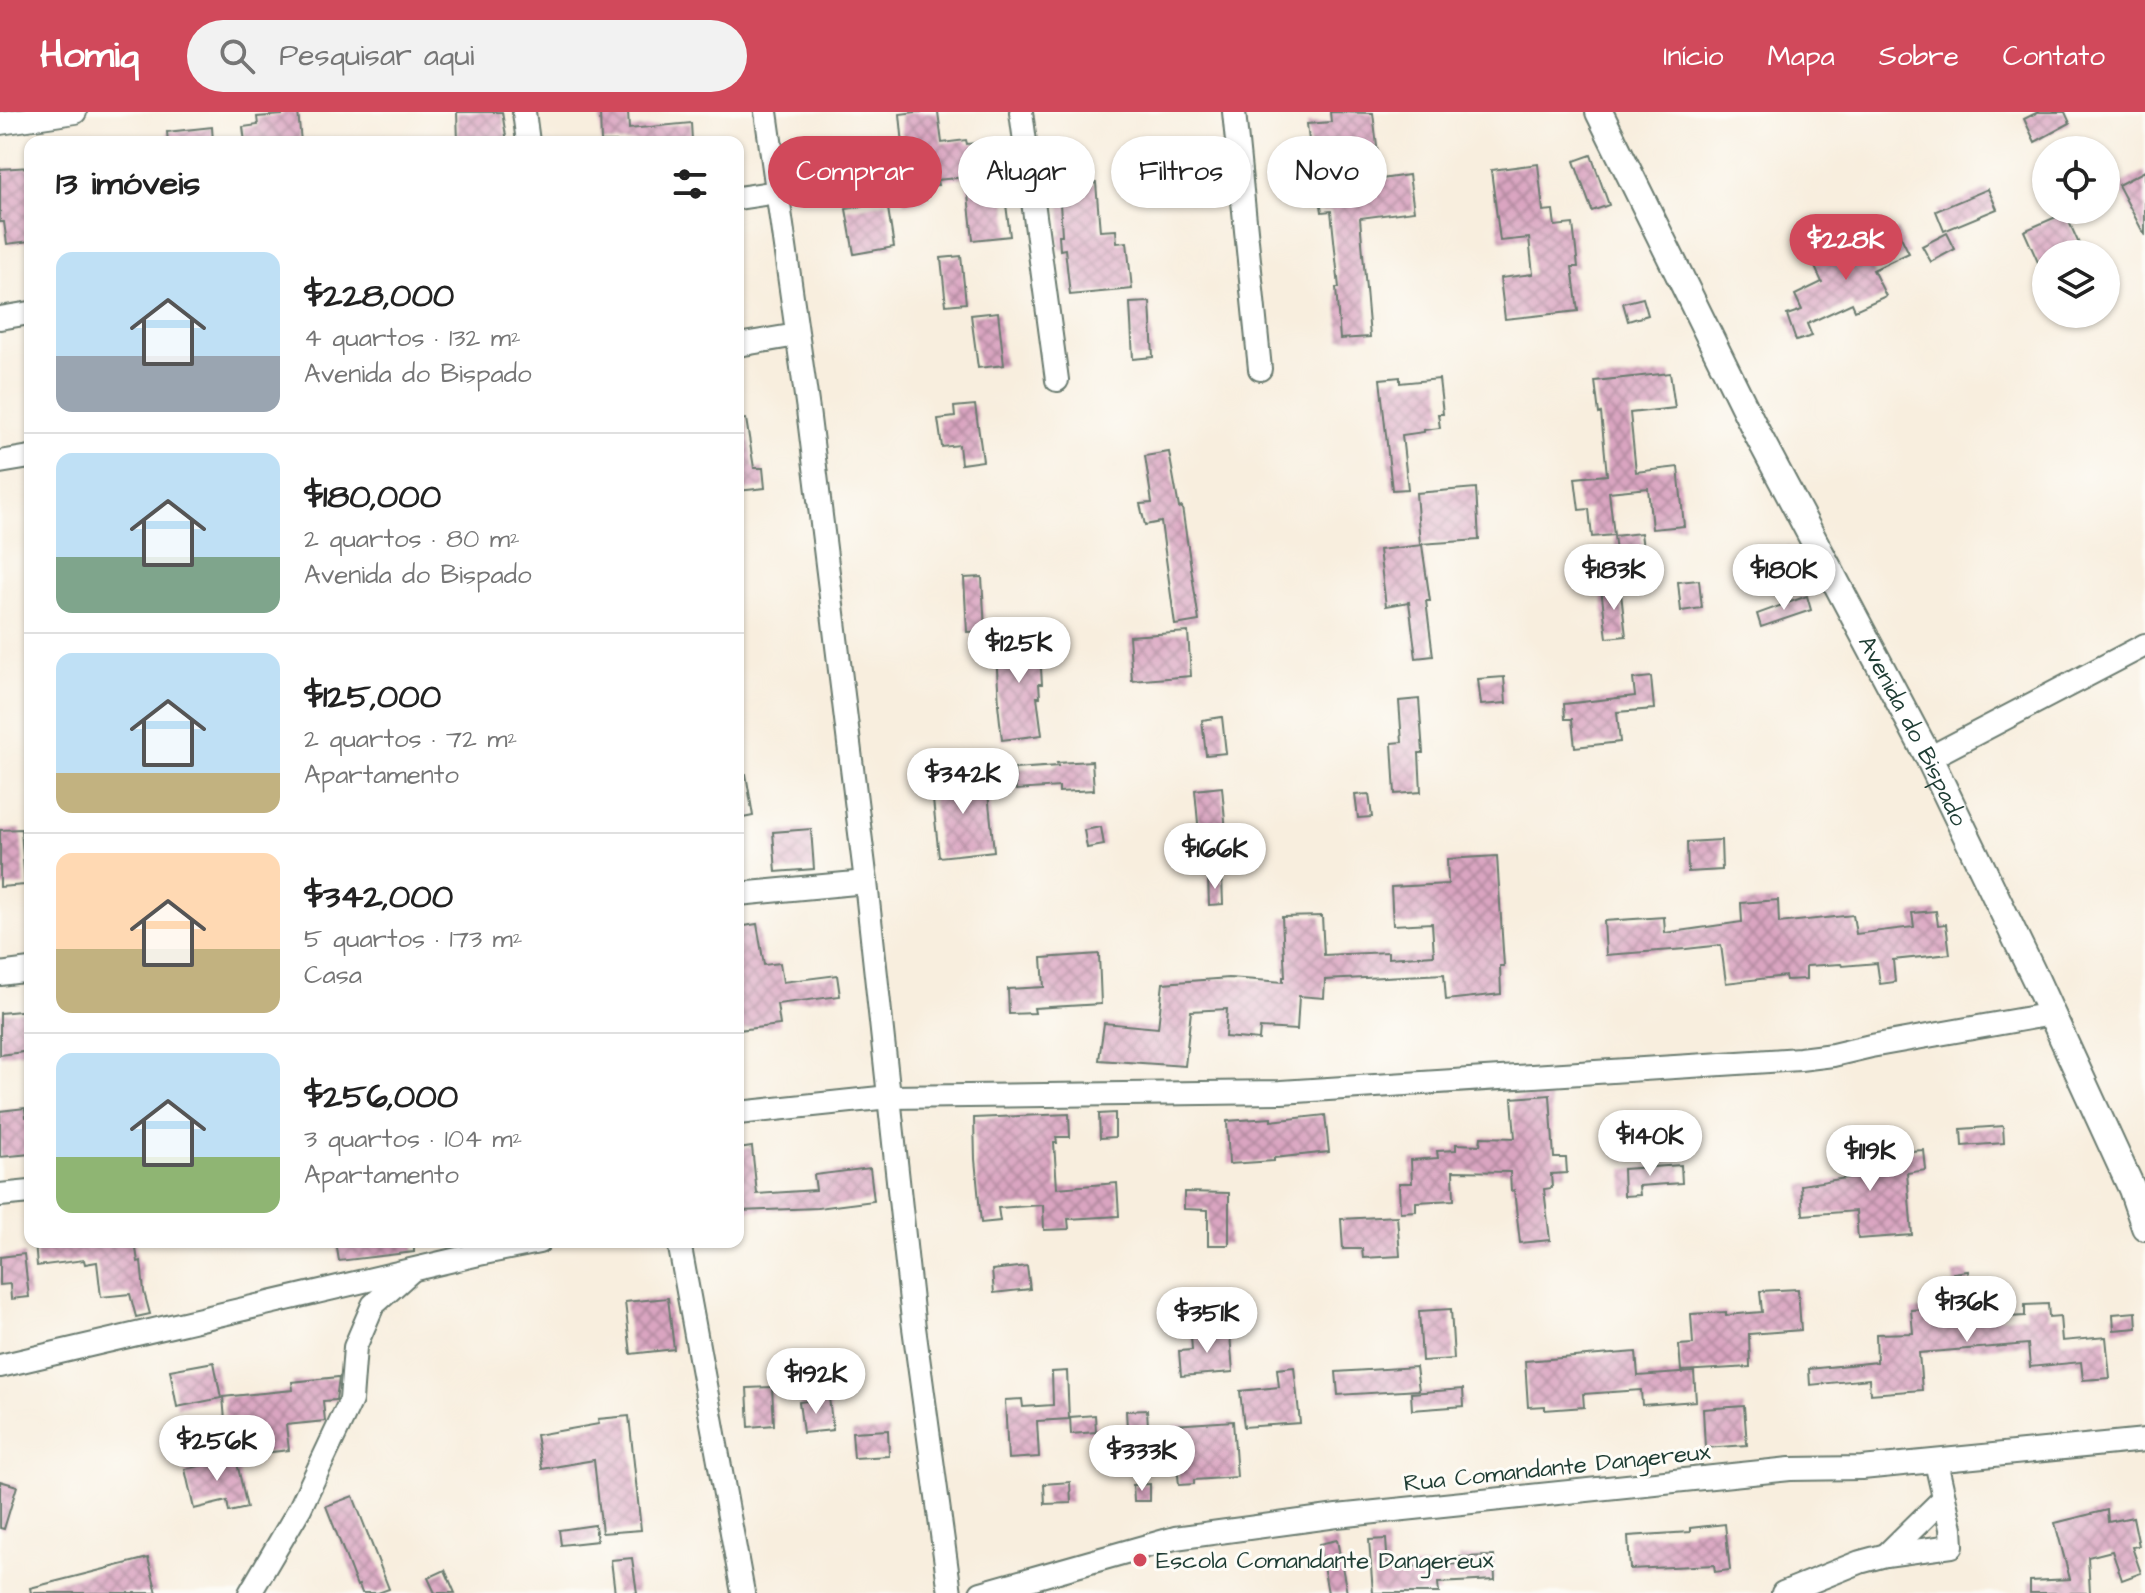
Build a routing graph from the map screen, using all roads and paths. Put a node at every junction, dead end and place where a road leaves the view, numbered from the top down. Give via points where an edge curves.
1 (75, 112) edge
2 (524, 112) edge
3 (766, 112) edge
4 (1021, 112) edge
5 (1234, 112) edge
6 (1599, 112) edge
7 (0, 123) edge
8 (527, 136) edge
9 (769, 136) edge
10 (768, 193) edge
11 (744, 197) edge
12 (779, 208) edge
13 (24, 314) edge
14 (0, 318) edge
15 (797, 335) junction
16 (744, 344) edge
17 (1260, 369) dead end
18 (1057, 380) dead end
19 (0, 462) edge
20 (24, 463) edge
21 (2145, 645) edge
22 (1929, 758) junction
23 (866, 882) junction
24 (744, 893) edge
25 (24, 971) edge
26 (0, 974) edge
27 (2052, 1014) junction
28 (889, 1097) junction
29 (744, 1112) edge
30 (24, 1193) edge
31 (0, 1195) edge
32 (2145, 1227) edge
33 (511, 1248) edge
34 (680, 1248) edge
35 (414, 1269) junction
36 (0, 1366) edge
37 (2145, 1440) edge
38 (1936, 1462) junction
39 (1944, 1498) junction
40 (1886, 1555) junction
41 (994, 1591) edge
42 (250, 1593) edge
43 (743, 1593) edge
44 (950, 1593) edge
45 (1783, 1593) edge

1 - 7 street
2 - 8 street
3 - 9 street
4 - 18 street
5 - 17 street
6 - 22 main road, Avenida do Bispado via 1759,437
10 - 11 street
12 - 15 street
13 - 14 street
15 - 16 street
15 - 23 street
19 - 20 street
21 - 22 street
22 - 27 main road, Avenida do Bispado
23 - 24 street
23 - 28 street
25 - 26 street
27 - 28 street via 1800,1059 1281,1092
27 - 32 main road, Avenida do Bispado
28 - 29 street
28 - 44 street
30 - 31 street
33 - 35 street
34 - 43 street
35 - 36 street
35 - 42 street via 373,1305 355,1347 351,1400 300,1508
37 - 38 street, Rua Comandante Dangereux
38 - 39 street
38 - 41 street, Rua Comandante Dangereux via 1790,1469 1175,1538
39 - 40 street
39 - 40 street via 1952,1546
40 - 45 street

